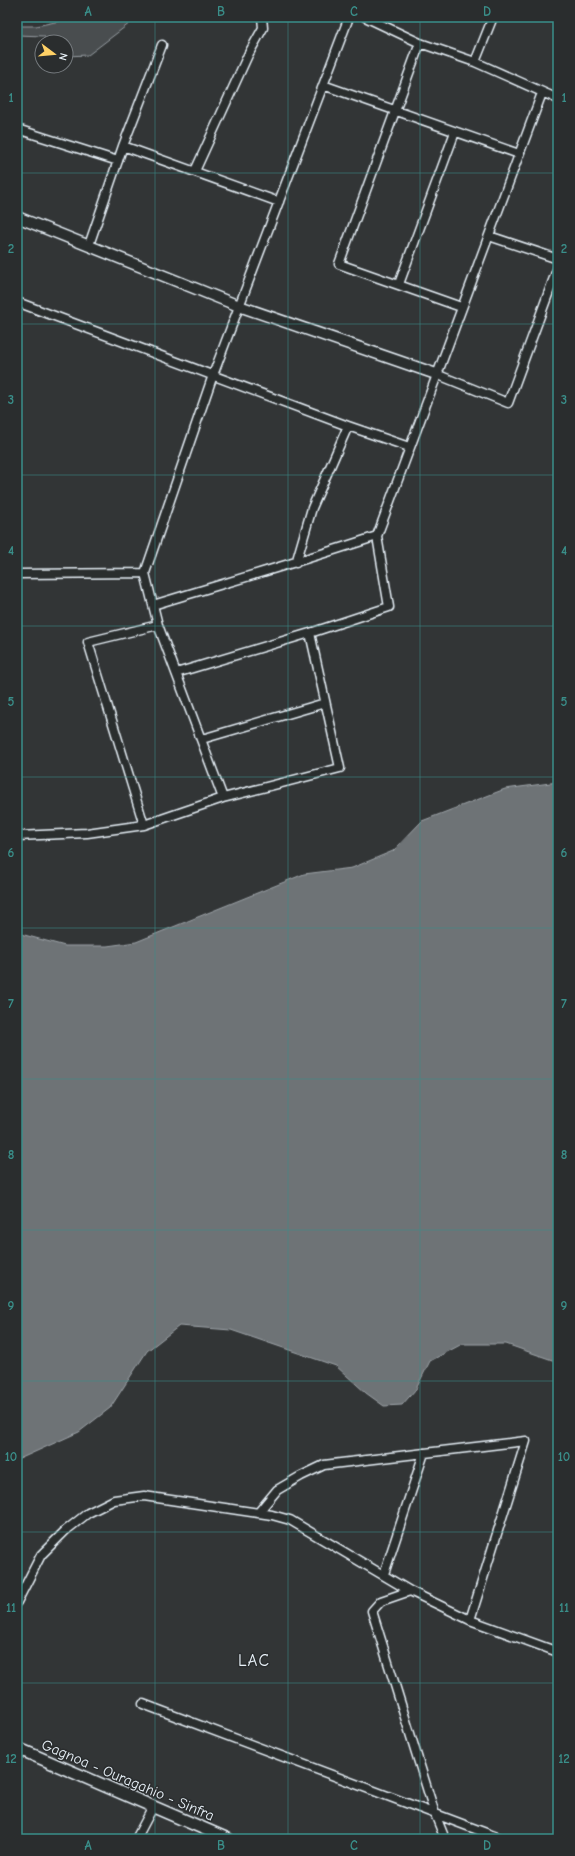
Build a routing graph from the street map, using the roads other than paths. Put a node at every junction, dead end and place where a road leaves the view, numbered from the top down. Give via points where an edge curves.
1 (262, 17) edge
2 (350, 17) edge
3 (365, 17) edge
4 (493, 17) edge
5 (420, 43) junction
6 (162, 45) dead end
7 (475, 62) junction
8 (323, 85) junction
9 (542, 93) junction
10 (558, 99) edge
11 (395, 110) junction
12 (17, 129) edge
13 (454, 132) junction
14 (123, 146) junction
15 (519, 154) junction
16 (118, 161) junction
17 (195, 171) junction
18 (279, 202) junction
19 (17, 217) edge
20 (489, 236) junction
21 (89, 245) junction
22 (558, 259) edge
23 (558, 267) edge
24 (399, 284) junction
25 (17, 302) edge
26 (239, 306) junction
27 (461, 308) junction
28 (436, 374) junction
29 (213, 375) junction
30 (348, 426) junction
31 (408, 447) junction
32 (377, 536) junction
33 (296, 563) junction
34 (145, 573) junction
35 (17, 574) edge
36 (153, 605) junction
37 (158, 625) junction
38 (310, 633) junction
39 (176, 673) junction
40 (325, 703) junction
41 (202, 739) junction
42 (223, 798) junction
43 (144, 825) junction
44 (17, 836) edge
45 (424, 1453) junction
46 (258, 1513) junction
47 (384, 1574) junction
48 (410, 1591) junction
49 (17, 1602) edge
50 (470, 1620) junction
51 (558, 1652) edge
52 (143, 1704) dead end
53 (17, 1748) edge
54 (153, 1807) junction
55 (435, 1814) junction
56 (136, 1839) edge
57 (228, 1839) edge
58 (444, 1839) edge
59 (502, 1839) edge

1 - 17 street via 263,28
2 - 8 street
3 - 5 street
4 - 7 street
5 - 7 street
5 - 11 street
6 - 14 street
7 - 9 street
8 - 11 street
8 - 18 street
9 - 10 street
9 - 15 street
11 - 13 street
11 - 24 street via 339,264
12 - 16 street
13 - 15 street
13 - 24 street
14 - 16 street
14 - 17 street
15 - 20 street
16 - 21 street
17 - 18 street
18 - 26 street
19 - 21 street
20 - 22 street
20 - 27 street
21 - 26 street
23 - 28 street via 508,403
24 - 27 street
25 - 29 street
26 - 28 street
26 - 29 street
27 - 28 street
28 - 31 street
29 - 30 street
29 - 34 street
30 - 31 street
30 - 33 street via 312,508
31 - 32 street
32 - 33 street
32 - 38 street via 390,607
33 - 36 street via 268,569
34 - 35 street
34 - 36 street
36 - 37 street
37 - 39 street
37 - 43 street via 88,642
38 - 39 street
38 - 40 street
39 - 41 street
40 - 41 street
40 - 42 street via 340,768
41 - 42 street
42 - 43 street
43 - 44 street via 87,833
45 - 46 street via 324,1465 277,1490
45 - 47 street
45 - 50 street via 526,1441
46 - 47 street via 297,1523
46 - 49 street via 144,1496 114,1500 88,1513 41,1555
47 - 48 street
48 - 50 street
48 - 55 street via 381,1601 372,1611
50 - 51 street
52 - 55 street
53 - 54 main road, Gagnoa - Ouragahio - Sinfra
54 - 56 street
54 - 57 main road, Gagnoa - Ouragahio - Sinfra
55 - 58 street
55 - 59 street

